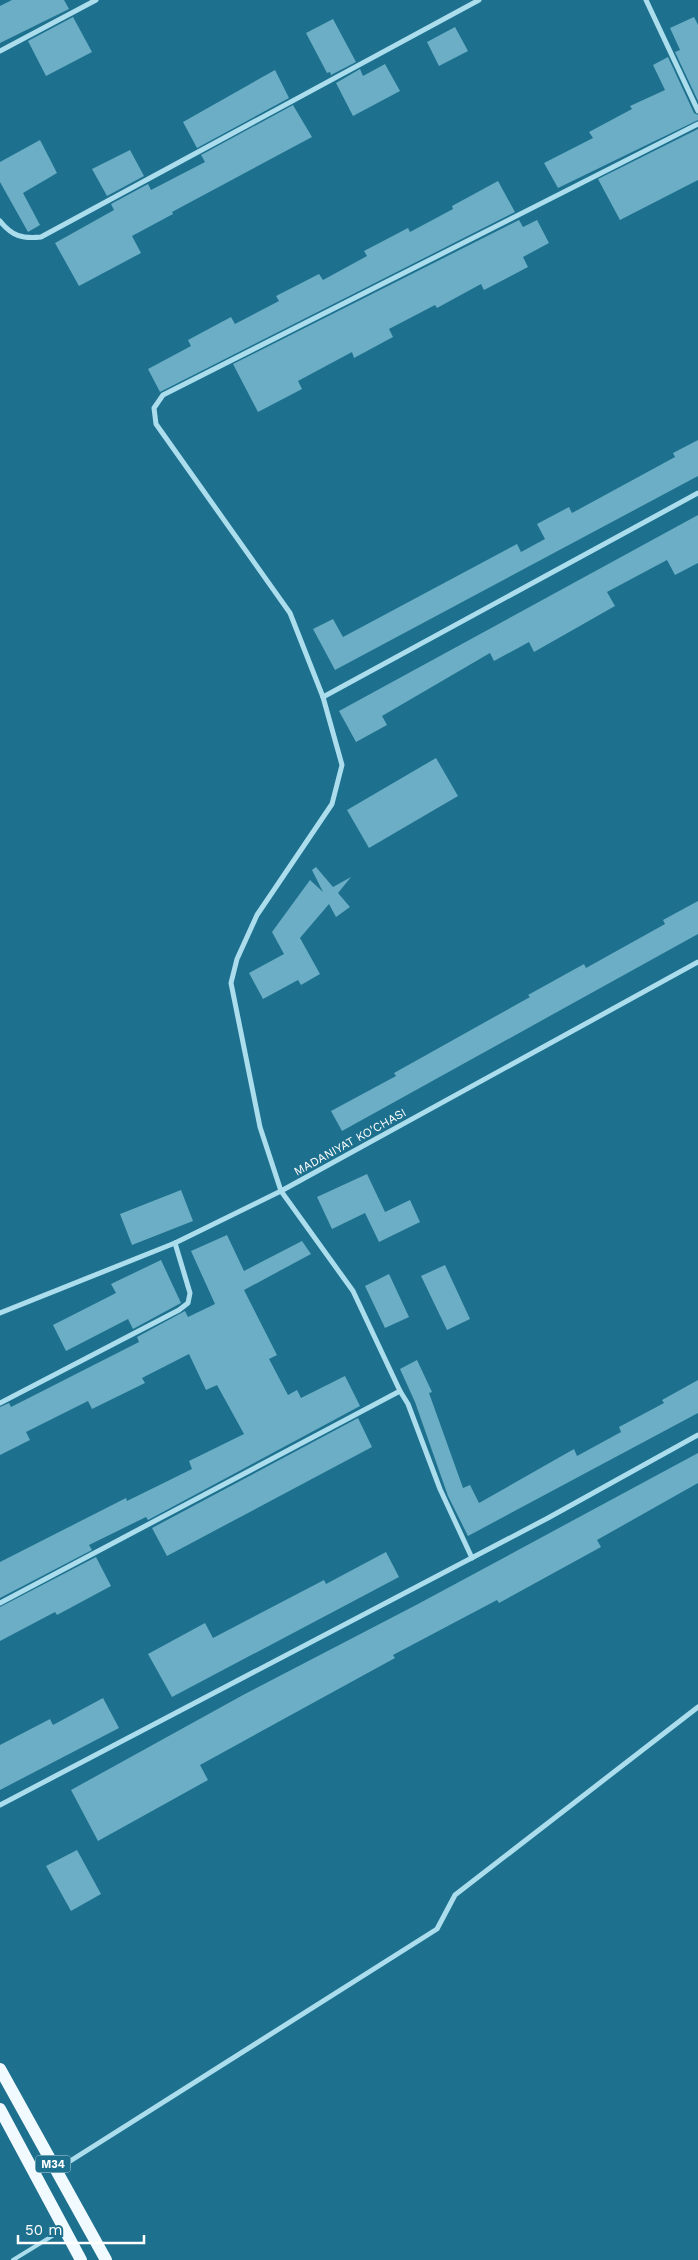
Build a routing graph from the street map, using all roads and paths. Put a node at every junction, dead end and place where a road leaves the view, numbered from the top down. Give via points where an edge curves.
1 (96, 0) edge
2 (479, 0) edge
3 (646, 0) edge
4 (0, 51) edge
5 (698, 110) edge
6 (698, 124) edge
7 (0, 221) edge
8 (698, 493) edge
9 (323, 696) junction
10 (698, 962) edge
11 (281, 1191) junction
12 (175, 1243) junction
13 (0, 1313) edge
14 (400, 1390) junction
15 (0, 1403) edge
16 (698, 1435) edge
17 (472, 1558) junction
18 (0, 1603) edge
19 (698, 1708) edge
20 (0, 1805) edge
21 (0, 2069) edge
22 (1, 2113) edge
23 (56, 2170) junction
24 (64, 2228) junction
25 (13, 2260) edge
26 (82, 2260) edge
27 (106, 2260) edge

1 - 4 street
2 - 7 street via 41,237 26,238 10,233
3 - 5 street
6 - 9 street via 163,395 154,408 156,424 290,613
8 - 9 street
9 - 11 street via 342,764 332,804 257,915 237,959 231,983 260,1127
10 - 11 street, MADANIYAT KO'CHASI
11 - 12 street, MADANIYAT KO'CHASI
11 - 14 street via 353,1291
12 - 13 street, MADANIYAT KO'CHASI
12 - 15 street via 190,1293 188,1302 179,1310
14 - 17 street
14 - 18 street
16 - 17 street
17 - 20 street
19 - 23 street via 455,1895 437,1929
21 - 23 main road, M34
22 - 24 main road, M34
23 - 27 main road, M34
24 - 25 lane
24 - 26 main road, M34

